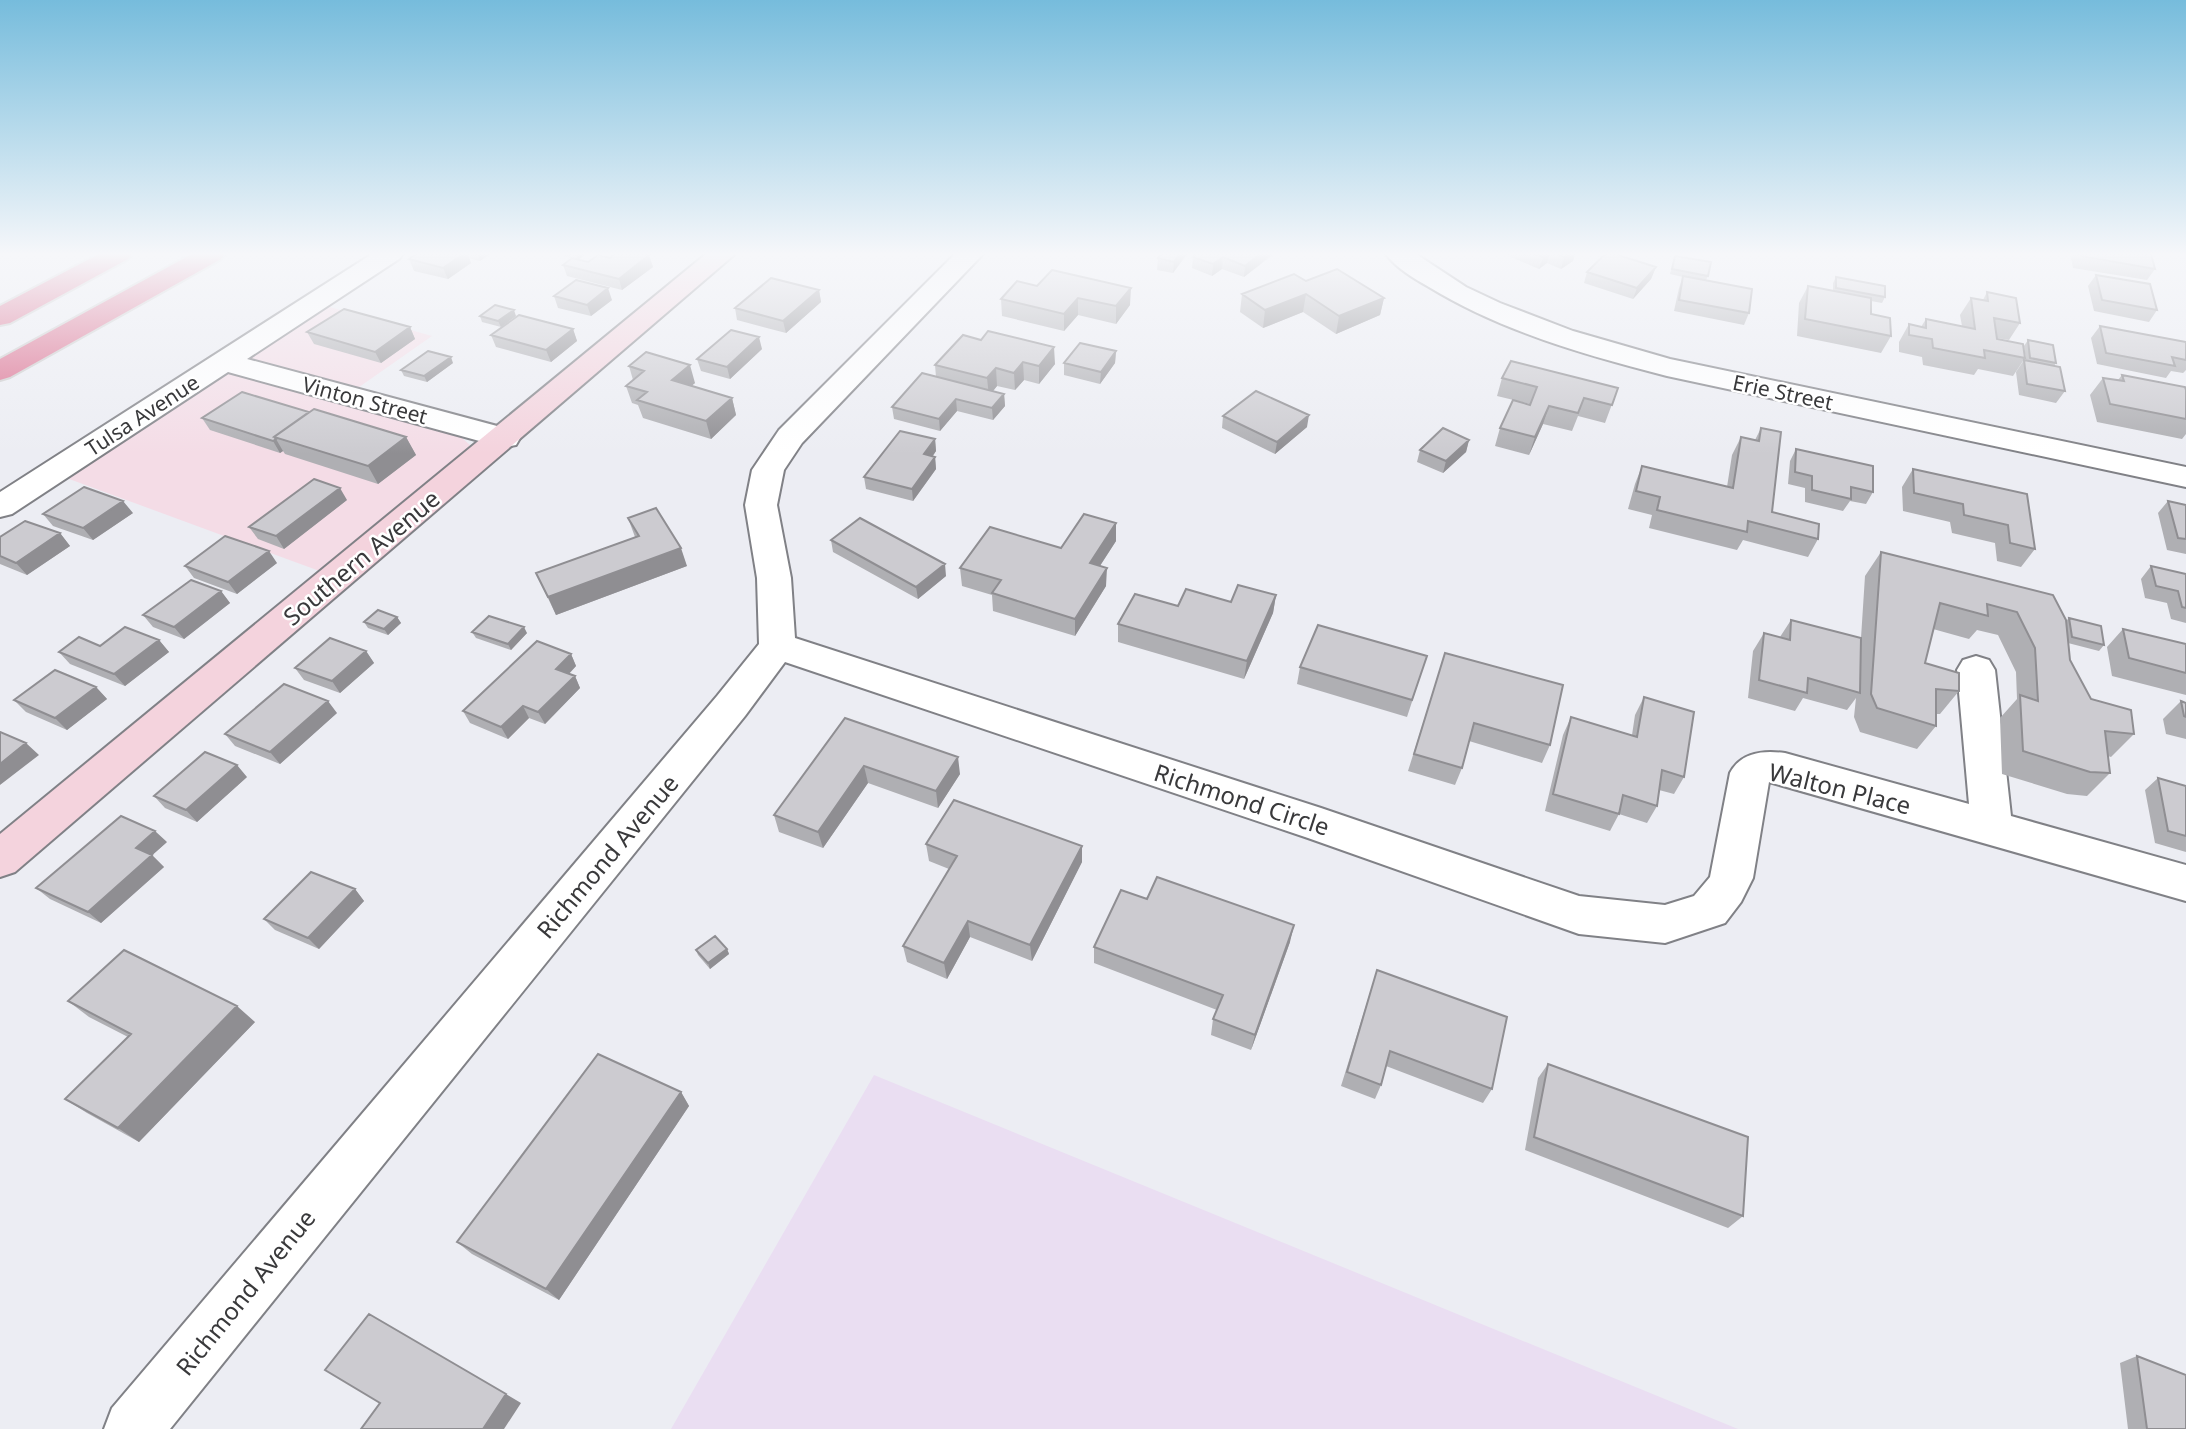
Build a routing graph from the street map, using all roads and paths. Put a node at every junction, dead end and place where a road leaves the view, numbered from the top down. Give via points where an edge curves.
1 (91, 321) edge
2 (288, 321) edge
3 (643, 321) edge
4 (905, 321) edge
5 (1521, 321) edge
6 (225, 362) junction
7 (0, 371) edge
8 (505, 438) junction
9 (2186, 477) edge
10 (0, 507) edge
11 (777, 646) junction
12 (1976, 670) dead end
13 (1992, 828) junction
14 (0, 859) edge
15 (2186, 883) edge
16 (1709, 910) joint
17 (133, 1429) edge

1 - 7 highway
2 - 6 street, Tulsa Avenue
3 - 8 street, Southern Avenue
4 - 11 street via 790,438 768,470 761,505 774,578
5 - 9 street, Erie Street via 1667,367
6 - 8 street, Vinton Street
6 - 10 street, Tulsa Avenue
8 - 14 street, Southern Avenue
11 - 16 street, Richmond Circle via 1579,915 1665,924
11 - 17 street, Richmond Avenue
12 - 13 street
13 - 15 street, Walton Place
13 - 16 street, Walton Place via 1785,769 1756,768 1746,783 1731,878

